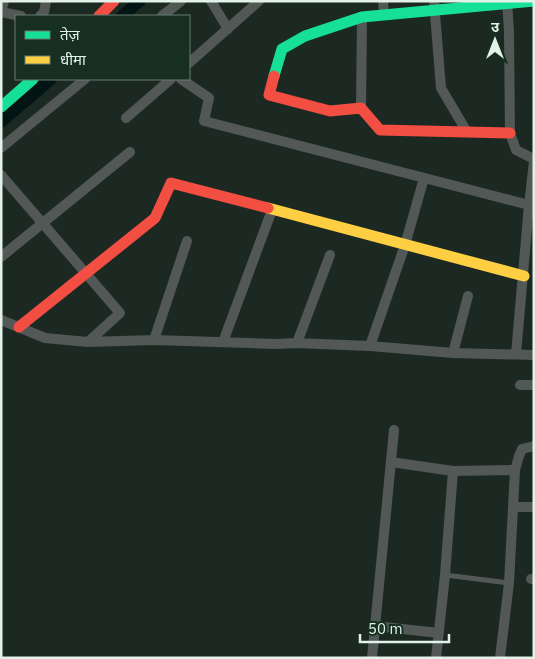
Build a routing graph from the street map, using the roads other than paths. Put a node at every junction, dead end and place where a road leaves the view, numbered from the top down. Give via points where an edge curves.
1 (4, 1) edge
2 (46, 1) edge
3 (114, 1) edge
4 (181, 1) edge
5 (211, 1) edge
6 (260, 1) edge
7 (383, 1) edge
8 (534, 1) edge
9 (507, 2) edge
10 (434, 6) edge
11 (17, 15) edge
12 (41, 15) edge
13 (100, 15) edge
14 (163, 15) edge
15 (384, 15) junction
16 (362, 17) junction
17 (228, 29) junction
18 (190, 62) edge
19 (32, 80) edge
20 (84, 80) edge
21 (170, 80) edge
22 (182, 80) edge
23 (1, 107) edge
24 (361, 108) junction
25 (126, 118) dead end
26 (467, 132) junction
27 (510, 132) junction
28 (1, 148) edge
29 (130, 152) dead end
30 (534, 160) edge
31 (1, 175) edge
32 (424, 178) junction
33 (529, 205) junction
34 (272, 210) junction
35 (43, 223) junction
36 (187, 241) dead end
37 (405, 245) junction
38 (330, 255) dead end
39 (1, 257) edge
40 (86, 273) junction
41 (524, 276) junction
42 (468, 296) dead end
43 (1, 320) edge
44 (19, 328) junction
45 (154, 340) junction
46 (88, 342) junction
47 (223, 342) junction
48 (297, 343) junction
49 (370, 346) junction
50 (453, 353) junction
51 (516, 354) junction
52 (534, 355) edge
53 (520, 385) dead end
54 (534, 386) edge
55 (394, 430) dead end
56 (534, 446) edge
57 (391, 462) junction
58 (453, 470) junction
59 (516, 470) junction
60 (513, 507) junction
61 (534, 507) edge
62 (445, 575) junction
63 (508, 584) junction
64 (375, 626) junction
65 (439, 633) junction
66 (372, 658) edge
67 (436, 658) edge
68 (500, 658) edge

1 - 11 street via 1,12
2 - 12 street
3 - 13 street
4 - 14 street
5 - 17 street
6 - 17 street
7 - 15 street
8 - 9 street
9 - 10 street
9 - 27 street
10 - 15 street
10 - 26 street via 441,88
15 - 16 street
16 - 24 street
16 - 24 street via 305,36 282,49 269,95 330,111
17 - 18 street
19 - 23 street
20 - 28 street
21 - 25 street
22 - 32 street via 209,98 204,120
24 - 26 street via 380,130
26 - 27 street
27 - 30 street via 516,150
29 - 35 street
30 - 33 street
31 - 35 street
32 - 33 street
32 - 37 street
33 - 41 street
34 - 37 street
34 - 40 street via 171,183 155,218
34 - 47 street
35 - 39 street
35 - 40 street
36 - 45 street
37 - 41 street
37 - 49 street
38 - 48 street
40 - 44 street
40 - 46 street via 120,313
41 - 51 street
42 - 50 street
43 - 44 street
44 - 46 street via 45,338
45 - 46 street
45 - 47 street
47 - 48 street
48 - 49 street
49 - 50 street
50 - 51 street
51 - 52 street
53 - 54 street
55 - 57 street
56 - 59 street via 522,449
57 - 58 street
57 - 64 street
58 - 59 street
58 - 62 street
59 - 60 street
60 - 61 street
60 - 63 street
62 - 63 lane
62 - 65 street
63 - 68 street
64 - 65 street
64 - 66 street
65 - 67 street

